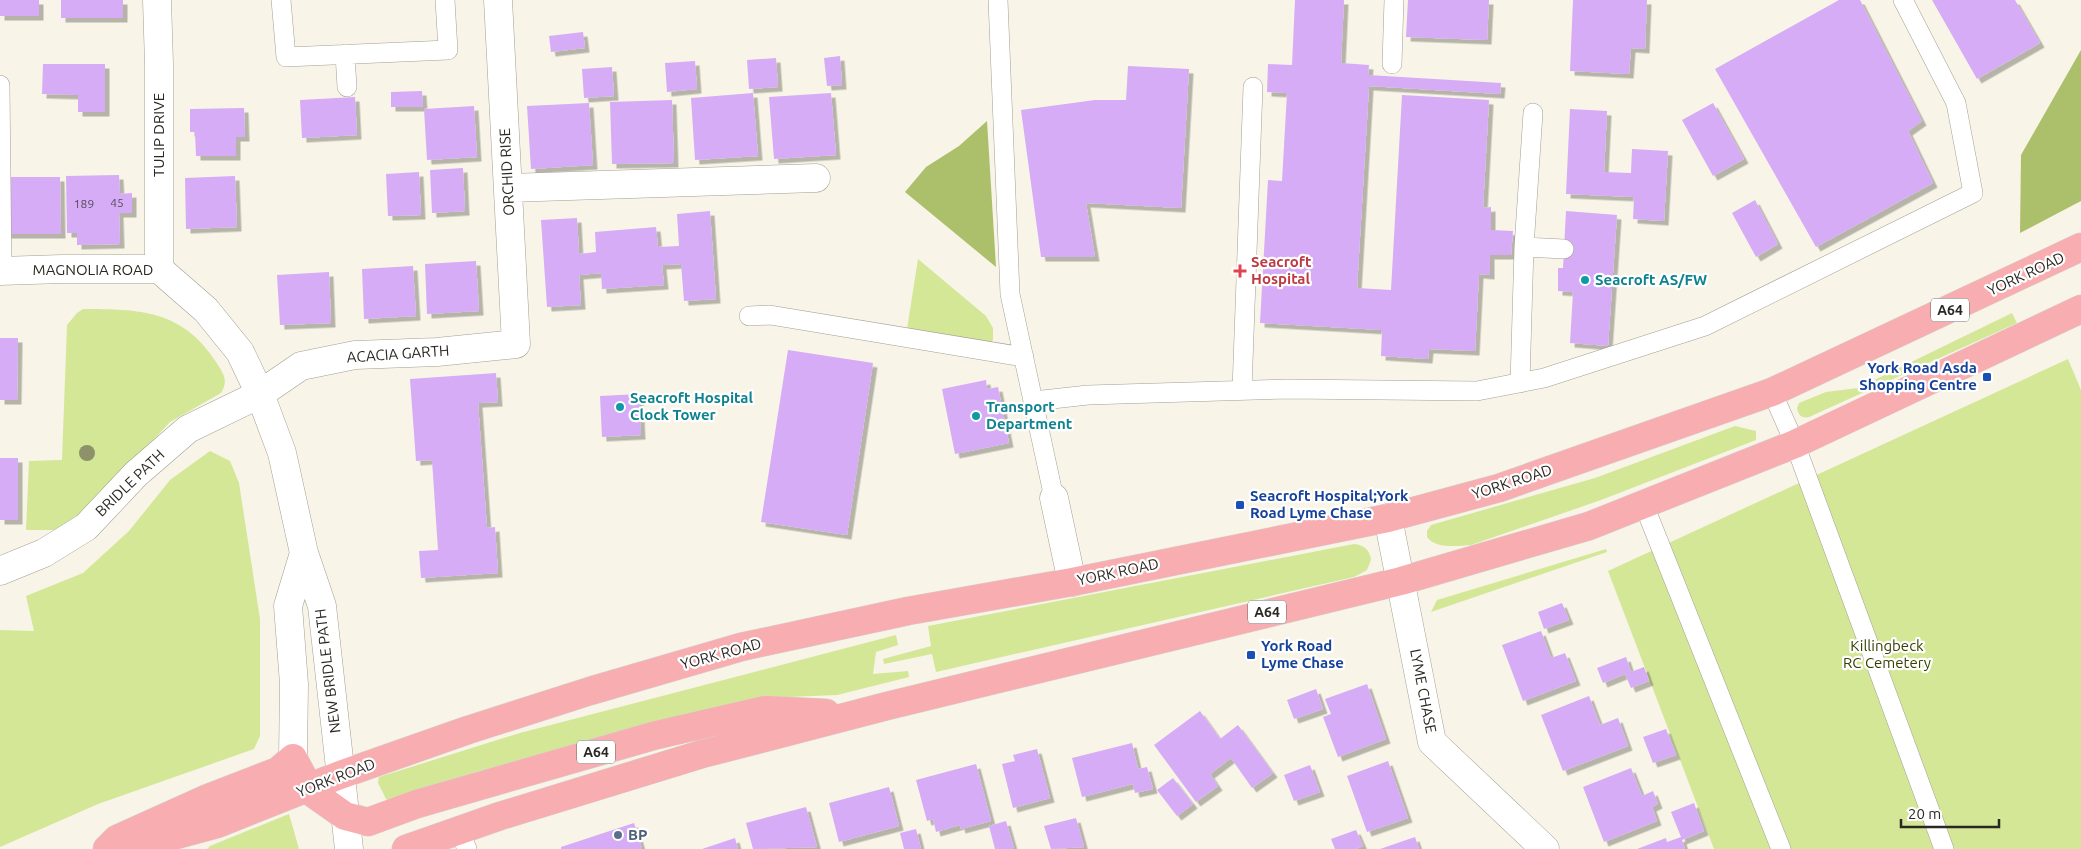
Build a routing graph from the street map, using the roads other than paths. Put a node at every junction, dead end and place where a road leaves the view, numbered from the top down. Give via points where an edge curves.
1 (157, 0) edge
2 (280, 0) edge
3 (445, 0) edge
4 (498, 0) edge
5 (998, 0) edge
6 (1394, 0) edge
7 (1903, 0) edge
8 (345, 54) junction
9 (1392, 64) dead end
10 (0, 85) edge
11 (1253, 86) dead end
12 (347, 87) dead end
13 (1533, 113) dead end
14 (816, 178) dead end
15 (508, 188) junction
16 (1524, 247) junction
17 (2081, 247) edge
18 (1564, 249) dead end
19 (159, 269) junction
20 (1, 271) edge
21 (2081, 309) edge
22 (749, 316) dead end
23 (516, 344) joint
24 (1024, 357) junction
25 (1520, 383) junction
26 (1242, 390) junction
27 (1772, 392) junction
28 (260, 394) junction
29 (1034, 401) junction
30 (1795, 444) junction
31 (1054, 498) joint
32 (1644, 505) junction
33 (1388, 518) junction
34 (304, 553) junction
35 (2, 567) edge
36 (1401, 581) junction
37 (1072, 582) junction
38 (852, 715) junction
39 (293, 758) junction
40 (340, 775) junction
41 (309, 788) junction
42 (345, 816) junction
43 (463, 839) edge
44 (149, 846) edge
45 (107, 849) edge
46 (349, 849) edge
47 (406, 849) edge
48 (1545, 849) edge
49 (1781, 849) edge
50 (1944, 849) edge

1 - 19 street, TULIP DRIVE
2 - 8 lane via 286,57
3 - 8 lane via 448,50
4 - 15 street, ORCHID RISE
5 - 24 lane via 1010,294
6 - 9 lane
7 - 25 lane via 1956,103 1973,193 1705,326
8 - 12 lane
10 - 20 lane
11 - 26 lane
13 - 16 lane
14 - 15 street
15 - 23 street, ORCHID RISE
16 - 18 lane
16 - 25 lane
17 - 27 highway, YORK ROAD / A64
19 - 20 street, MAGNOLIA ROAD
19 - 28 street, MAGNOLIA ROAD via 206,310 240,352
21 - 30 highway, A64
22 - 24 lane via 770,316
23 - 28 street, ACACIA GARTH via 437,352 354,355 302,366
24 - 29 lane
25 - 26 lane via 1477,392
26 - 29 lane via 1088,395
27 - 30 lane
27 - 33 highway, YORK ROAD / A64 via 1499,488
28 - 34 street, MAGNOLIA ROAD via 282,453
28 - 35 street, BRIDLE PATH via 188,429 136,474 86,527 44,553
29 - 31 lane
30 - 32 highway, A64
30 - 50 lane
31 - 37 street
32 - 36 highway, A64 via 1589,526
32 - 49 lane
33 - 36 street, LYME CHASE
33 - 37 highway, YORK ROAD / A64
34 - 39 street via 288,606 294,684
34 - 40 street, NEW BRIDLE PATH via 322,606
36 - 38 highway, A64
36 - 48 street, LYME CHASE via 1432,742
37 - 40 highway, YORK ROAD / A64 via 942,604 741,647 581,694
38 - 42 highway, A64 via 765,710 654,736 418,804 368,822
38 - 43 highway, A64 via 702,754
39 - 41 highway, A64
39 - 45 highway via 278,770 117,839
40 - 41 highway, YORK ROAD / A64
40 - 42 street, NEW BRIDLE PATH
41 - 42 highway, A64
41 - 44 highway, YORK ROAD / A64
42 - 46 street, NEW BRIDLE PATH
43 - 47 highway, A64

